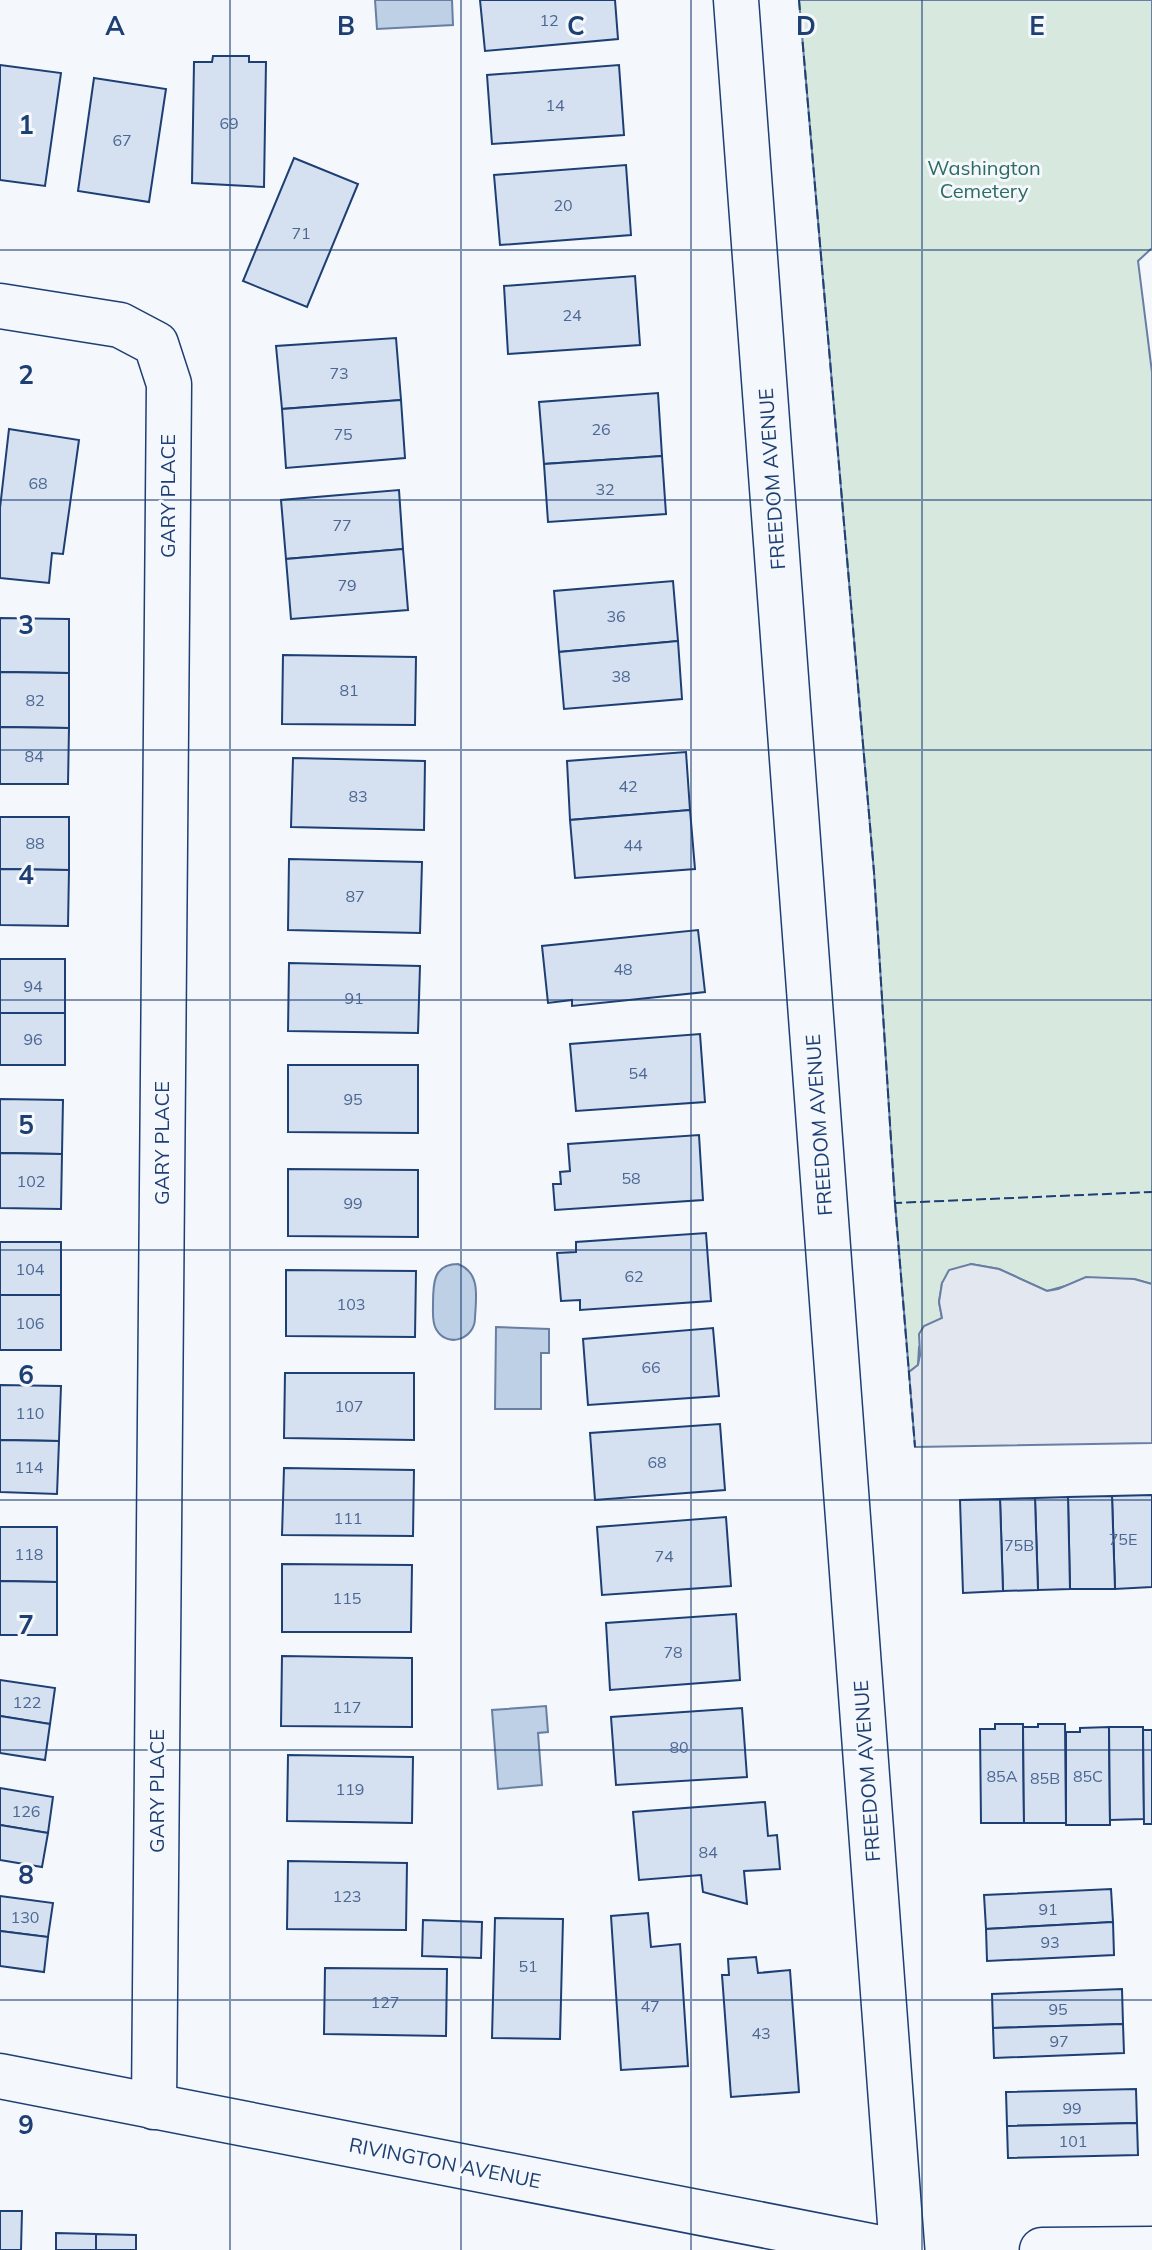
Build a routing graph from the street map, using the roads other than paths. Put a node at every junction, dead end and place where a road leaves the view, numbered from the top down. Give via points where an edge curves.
1 (736, 0) edge
2 (0, 306) edge
3 (0, 2076) edge
4 (154, 2107) junction
5 (1152, 2249) edge
6 (891, 2250) edge
7 (902, 2250) edge
8 (1042, 2250) edge

1 - 7 street, FREEDOM AVENUE
2 - 4 street, GARY PLACE via 120,325 156,344 169,384
3 - 4 street, RIVINGTON AVENUE
4 - 6 street, RIVINGTON AVENUE
5 - 8 street

